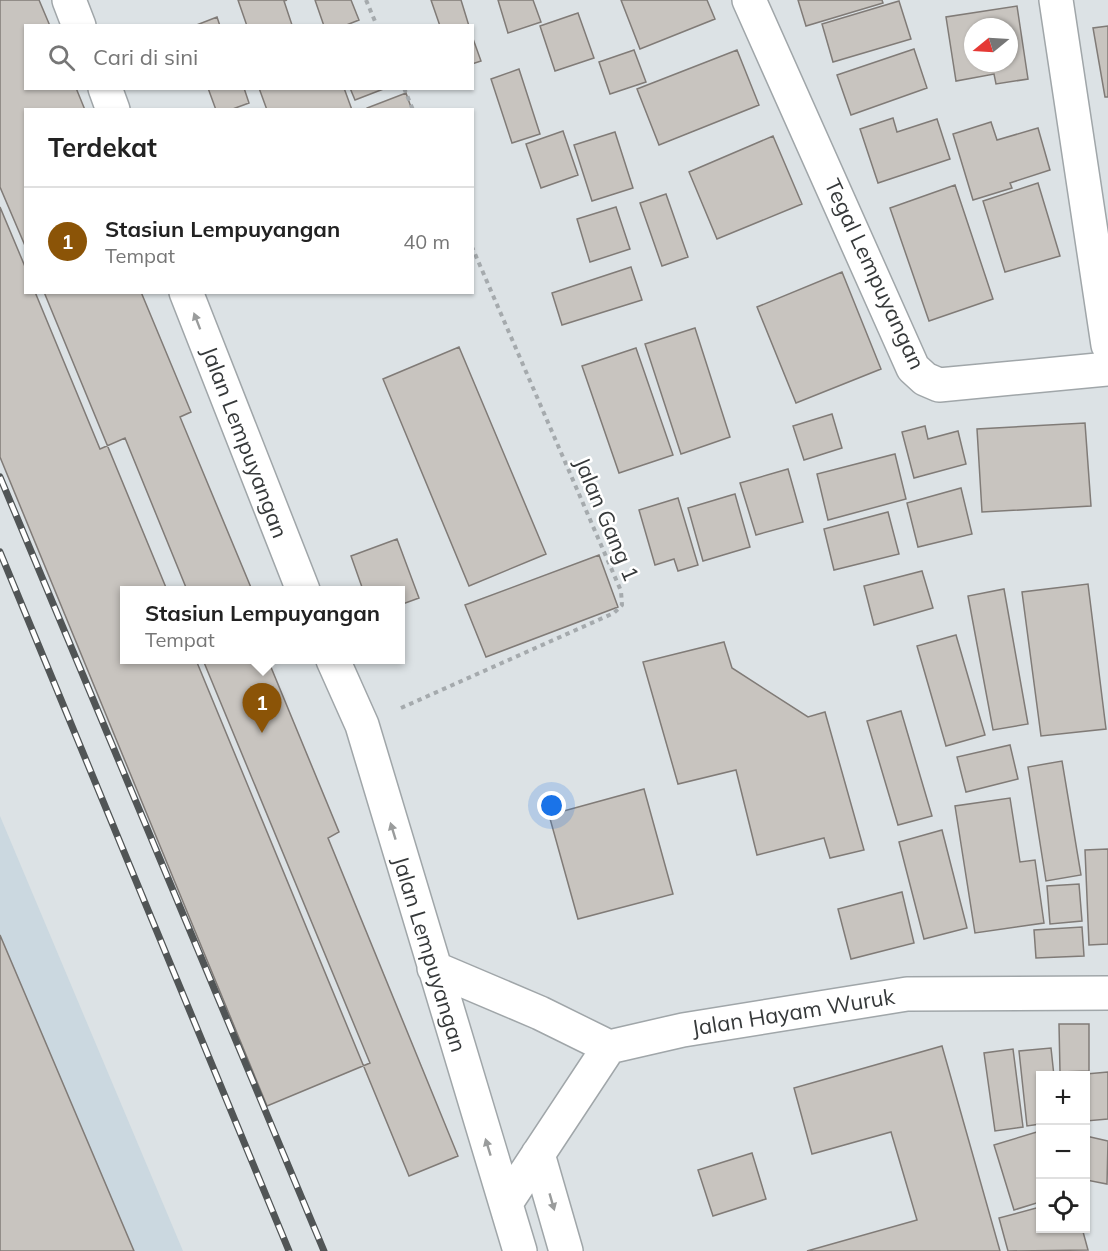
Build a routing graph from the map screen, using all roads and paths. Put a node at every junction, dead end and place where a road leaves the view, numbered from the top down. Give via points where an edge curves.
1 (69, 0) edge
2 (366, 0) edge
3 (749, 0) edge
4 (1056, 0) edge
5 (78, 24) edge
6 (376, 24) edge
7 (106, 90) edge
8 (405, 90) edge
9 (112, 108) edge
10 (412, 108) edge
11 (474, 253) edge
12 (187, 294) edge
13 (1108, 345) edge
14 (1108, 369) edge
15 (301, 586) edge
16 (335, 664) edge
17 (362, 725) junction
18 (434, 968) junction
19 (1108, 993) edge
20 (609, 1047) junction
21 (538, 1154) junction
22 (506, 1203) junction
23 (520, 1251) edge
24 (566, 1251) edge

1 - 5 street
2 - 6 path
3 - 14 street, Tegal Lempuyangan via 914,368 939,385
4 - 13 street
7 - 9 street
8 - 10 path
11 - 17 path, Jalan Gang 1 via 621,591 622,605 614,613
15 -> 12 street, Jalan Lempuyangan
16 - 17 street, Jalan Lempuyangan
18 -> 17 street, Jalan Lempuyangan
18 - 20 street
22 -> 18 street, Jalan Lempuyangan
19 - 20 street, Jalan Hayam Wuruk via 907,994 682,1030
20 - 21 street
21 - 22 street
21 -> 24 street
22 - 23 street, Jalan Lempuyangan

